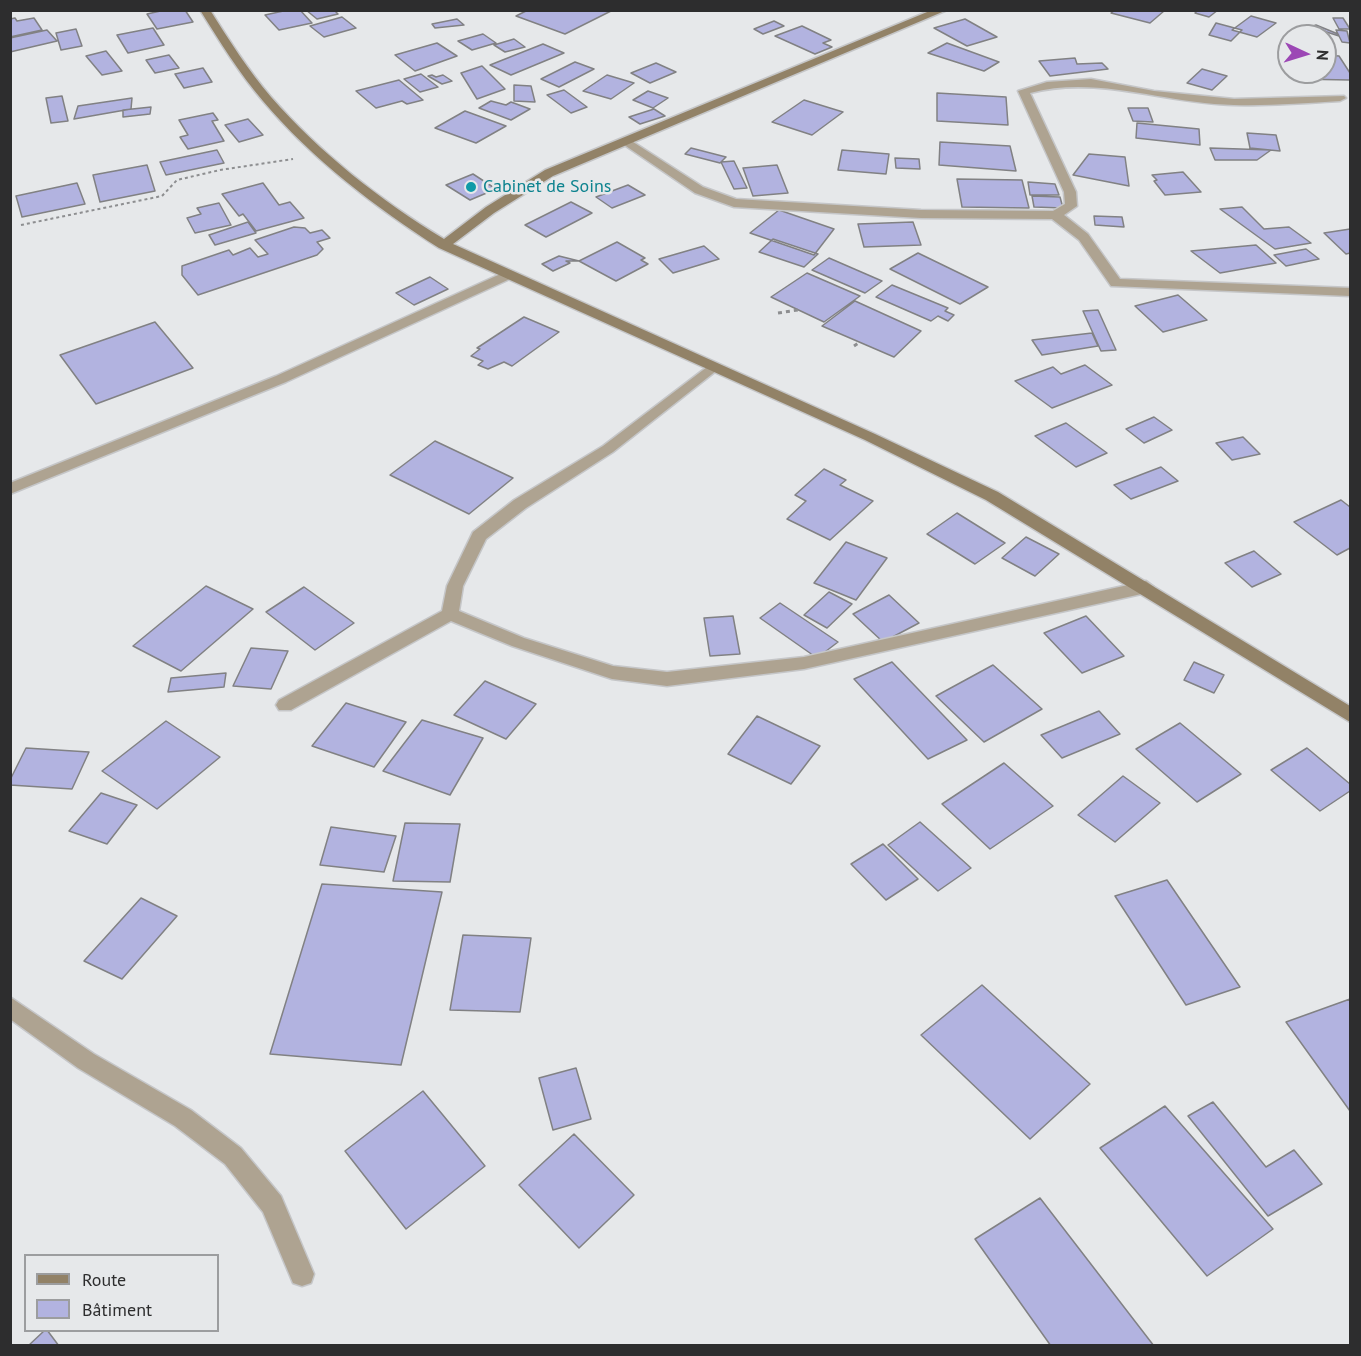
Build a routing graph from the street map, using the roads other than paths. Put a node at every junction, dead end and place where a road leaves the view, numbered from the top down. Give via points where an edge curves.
1 (205, 10) edge
2 (942, 10) edge
3 (1340, 98) dead end
4 (626, 142) junction
5 (1055, 215) junction
6 (444, 245) junction
7 (507, 275) junction
8 (1350, 292) edge
9 (711, 368) junction
10 (10, 489) edge
11 (1146, 587) junction
12 (450, 614) junction
13 (285, 705) dead end
14 (1350, 715) edge
15 (10, 1006) edge
16 (302, 1274) dead end

1 - 6 main road via 268,100 323,154 397,216
2 - 4 main road
3 - 5 street via 1234,102 1154,94 1091,82 1024,91 1072,194 1071,206
4 - 5 street via 699,190 734,203 921,214
4 - 6 main road via 549,173
5 - 8 street via 1083,233 1103,269 1116,283
6 - 7 main road
7 - 9 main road
7 - 10 street via 281,379
9 - 11 main road via 870,437 992,496
9 - 12 street via 608,449 520,504 479,536 455,586
11 - 12 street via 804,663 668,679 612,672 518,642
11 - 14 main road
12 - 13 street
15 - 16 street via 86,1061 183,1118 233,1156 272,1204

